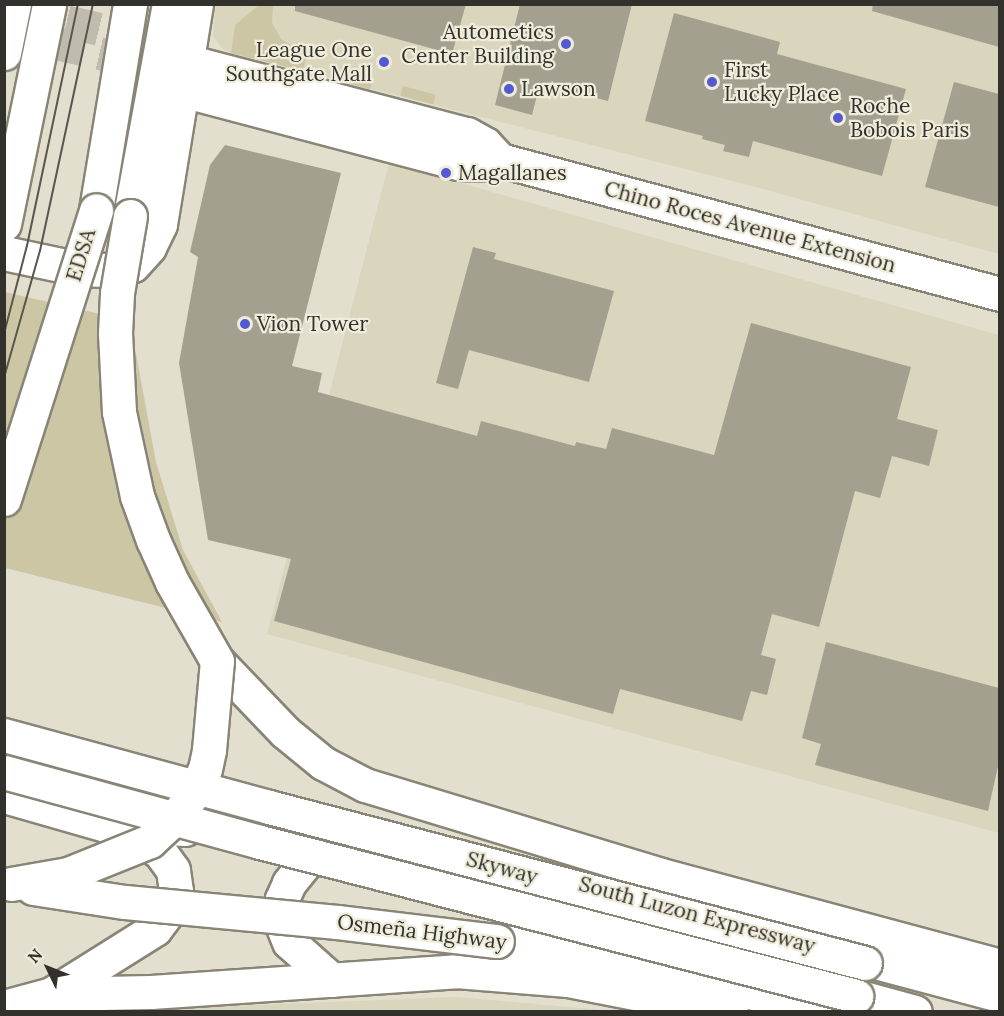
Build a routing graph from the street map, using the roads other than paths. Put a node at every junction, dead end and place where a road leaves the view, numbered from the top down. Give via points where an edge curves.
1 (14, 4) edge
2 (50, 4) edge
3 (130, 4) edge
4 (169, 4) edge
5 (196, 4) edge
6 (4, 53) edge
7 (177, 67) junction
8 (8, 209) edge
9 (4, 253) edge
10 (999, 294) edge
11 (4, 500) edge
12 (216, 661) junction
13 (4, 725) edge
14 (4, 735) edge
15 (4, 772) edge
16 (4, 796) edge
17 (106, 825) junction
18 (394, 834) junction
19 (343, 843) junction
20 (999, 966) edge
21 (332, 980) junction
22 (52, 994) junction
23 (999, 997) edge
24 (4, 1007) edge
25 (731, 1011) edge
26 (829, 1011) edge
27 (915, 1011) edge

1 - 6 main road
2 - 8 main road
3 - 11 main road, EDSA, bridge via 96,210
4 - 12 main road, bridge via 117,293 119,412 126,451 153,540
5 - 7 main road
7 - 9 main road via 160,224 149,247 133,265 79,269
7 - 10 main road, Chino Roces Avenue Extension via 458,163 500,160
12 - 20 main road via 285,732 322,763 365,785 661,875
12 - 26 main road, Osmeña Highway, bridge via 205,769 195,791 174,819 135,849 68,874 10,884 125,902 337,922 594,953
13 - 18 main road
14 - 23 main road, Skyway, bridge
15 - 27 main road, Skyway, bridge
16 - 17 main road
17 - 19 main road via 247,832
17 - 22 main road via 160,852 173,870 176,891 170,909 155,930
18 - 19 main road
18 - 23 main road, South Luzon Expressway
19 - 21 main road via 305,863 282,899 281,922 290,942
21 - 22 main road
21 - 25 main road via 456,971 521,975 568,980
22 - 24 main road

